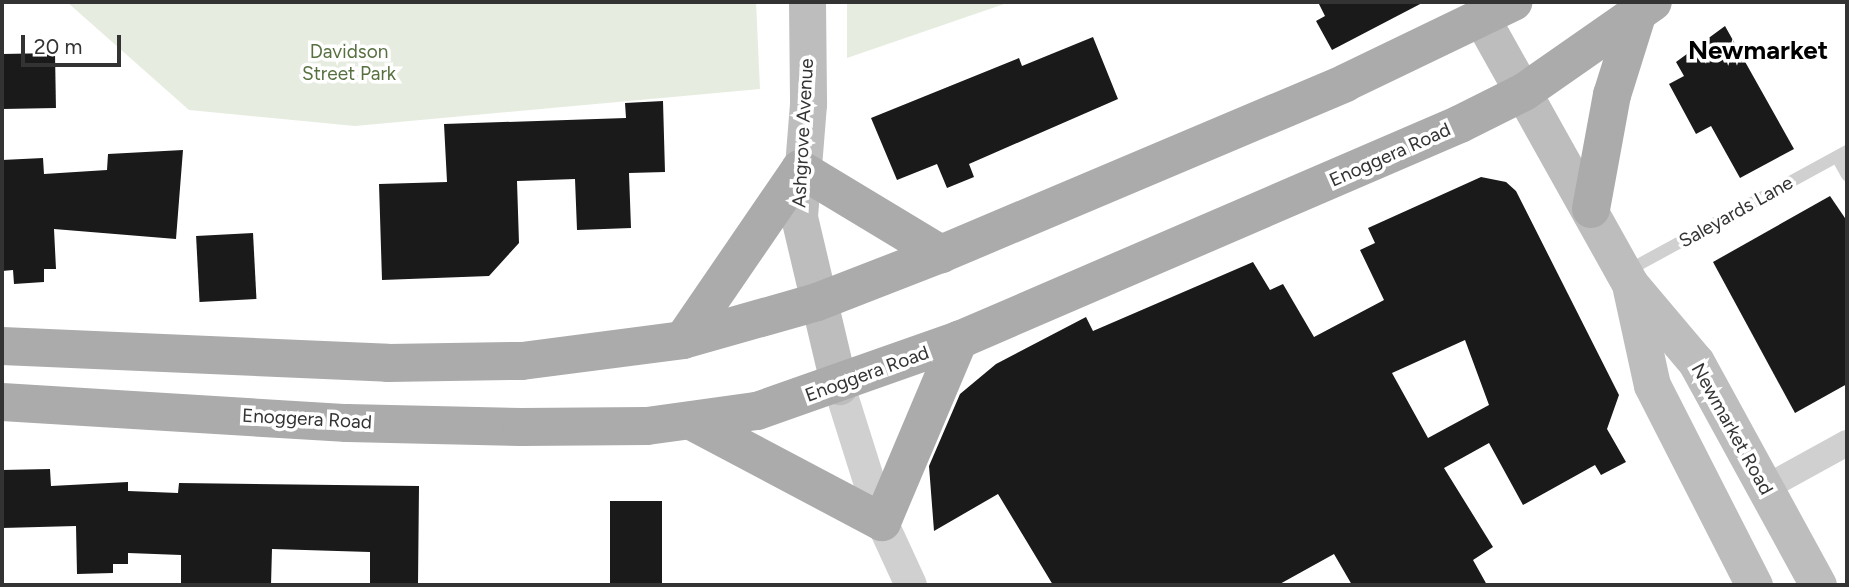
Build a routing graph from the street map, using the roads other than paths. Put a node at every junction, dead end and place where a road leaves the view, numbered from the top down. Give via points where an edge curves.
1 (807, 2) edge
2 (1646, 7) edge
3 (1498, 10) edge
4 (1524, 92) junction
5 (1842, 154) edge
6 (800, 169) junction
7 (1847, 175) edge
8 (1591, 209) junction
9 (941, 254) junction
10 (1627, 279) junction
11 (817, 302) junction
12 (683, 340) junction
13 (959, 340) junction
14 (2, 346) edge
15 (839, 386) junction
16 (2, 401) edge
17 (693, 422) junction
18 (1847, 443) edge
19 (1765, 488) junction
20 (882, 522) junction
21 (911, 585) edge
22 (1754, 585) edge
23 (1818, 585) edge

1 - 6 main road, Ashgrove Avenue
2 - 4 main road, Enoggera Road
2 - 8 main road via 1610,101
3 - 4 main road, Newmarket Road
3 - 9 main road via 1345,83
4 - 8 main road, Newmarket Road
4 - 13 main road, Enoggera Road via 1384,158
5 - 7 lane
5 - 10 lane, Saleyards Lane
6 - 9 main road
6 - 11 main road, Ashgrove Avenue via 799,217
6 - 12 main road
8 - 10 main road, Newmarket Road
9 - 11 main road
10 - 19 main road, Newmarket Road via 1696,362
10 - 22 main road, Newmarket Road via 1652,385
11 - 12 main road
11 - 15 main road, Ashgrove Avenue
12 - 14 main road via 574,357 412,363 228,360
13 - 15 main road, Enoggera Road
13 - 20 main road
15 - 17 main road, Enoggera Road via 757,411
15 - 20 street
16 - 17 main road, Enoggera Road via 347,423 583,427
17 - 20 main road
18 - 19 street
19 - 23 main road, Newmarket Road
20 - 21 street

